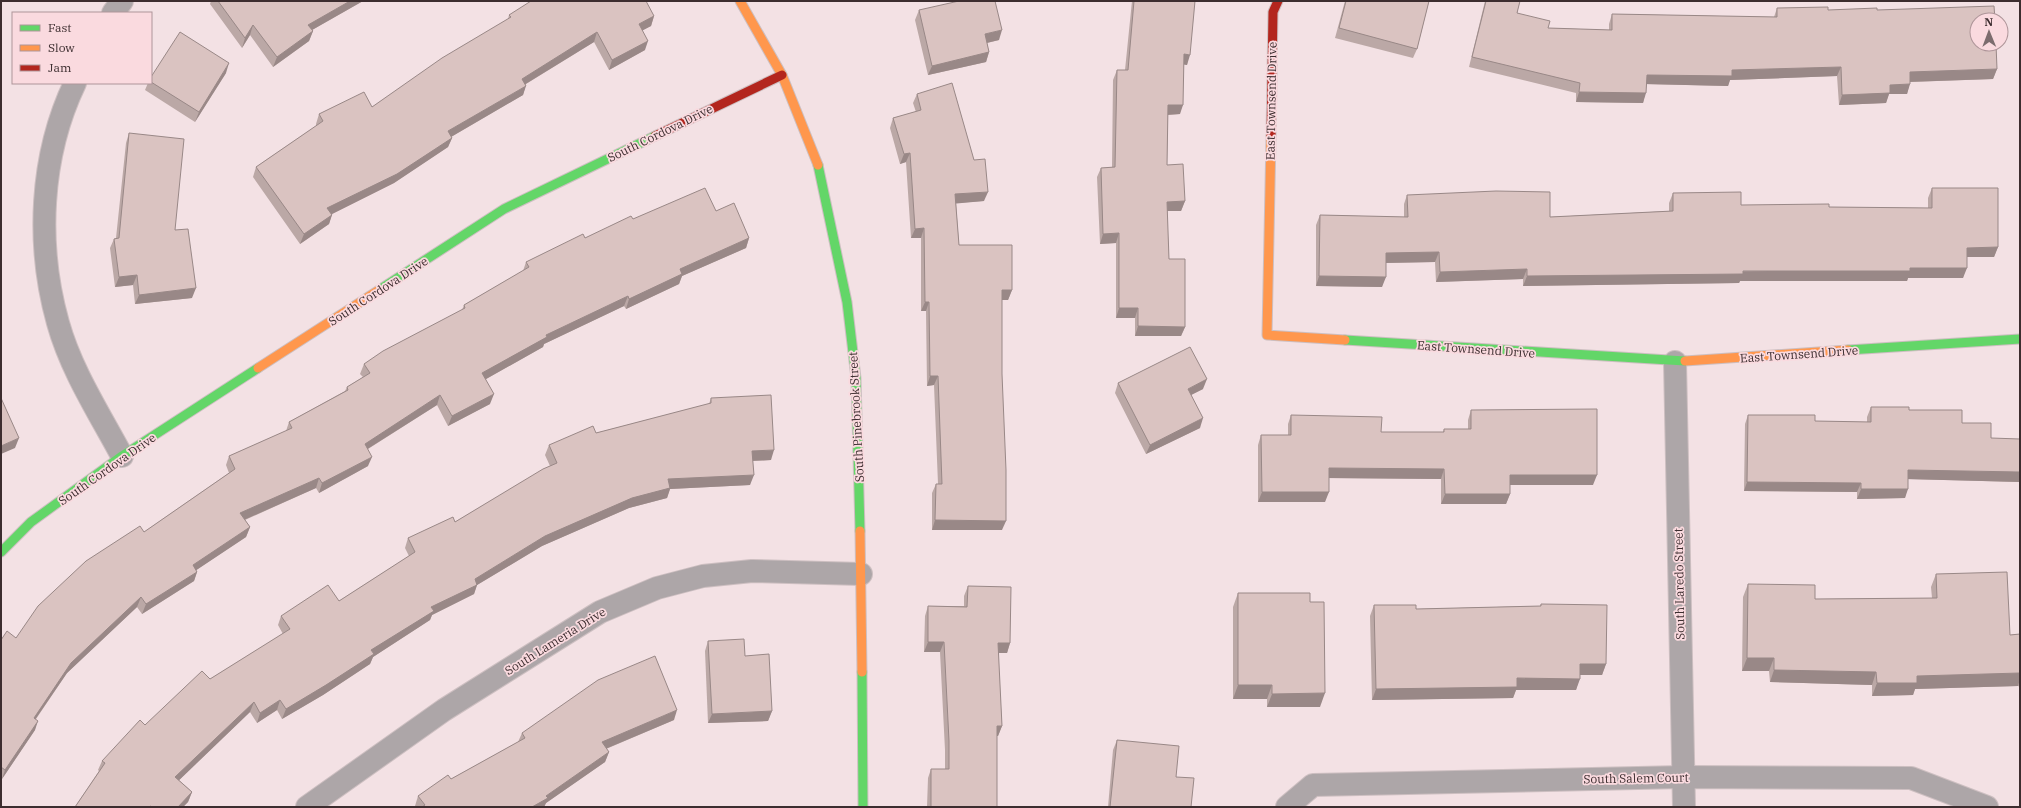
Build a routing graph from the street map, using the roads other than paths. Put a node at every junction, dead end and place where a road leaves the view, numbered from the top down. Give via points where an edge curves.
1 (122, 1) edge
2 (740, 1) edge
3 (1278, 1) edge
4 (114, 12) edge
5 (782, 74) junction
6 (75, 84) edge
7 (2020, 339) edge
8 (1675, 362) junction
9 (122, 456) junction
10 (1, 552) edge
11 (861, 574) junction
12 (1683, 777) junction
13 (307, 807) edge
14 (863, 807) edge
15 (1287, 807) edge
16 (1684, 807) edge
17 (1987, 807) edge

1 - 4 street
2 - 5 street, South Pinebrook Street
3 - 8 street, East Townsend Drive via 1273,12 1267,335
5 - 9 street, South Cordova Drive via 504,209
5 - 11 street, South Pinebrook Street via 818,166 847,302 856,378
6 - 9 street via 51,148 45,213 46,270 58,324 77,372
7 - 8 street, East Townsend Drive
8 - 12 street, South Laredo Street
9 - 10 street, South Cordova Drive via 31,522
11 - 13 street, South Lameria Drive via 752,571 702,576 657,588 600,612 444,710
11 - 14 street, South Pinebrook Street
12 - 15 street, South Salem Court via 1313,785
12 - 16 street, South Laredo Street
12 - 17 street, South Salem Court via 1911,778

